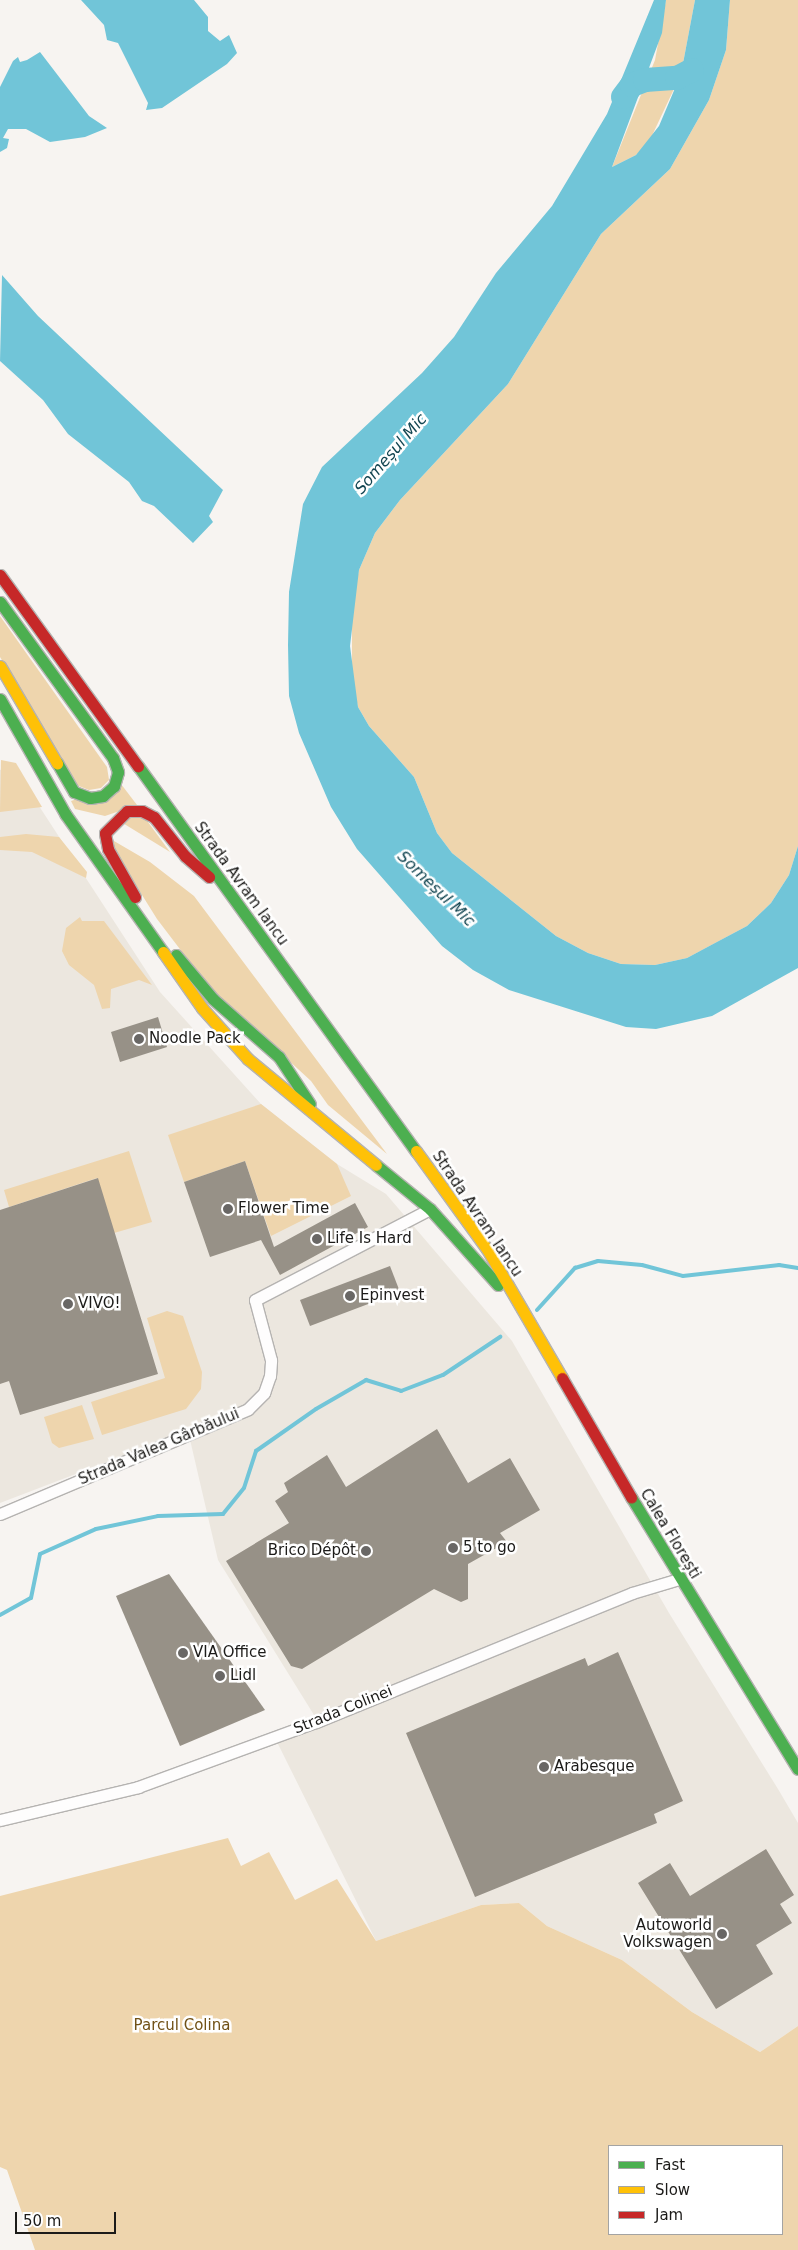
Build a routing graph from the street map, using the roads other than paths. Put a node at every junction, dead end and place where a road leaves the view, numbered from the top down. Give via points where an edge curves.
1 (0, 576) edge
2 (0, 602) edge
3 (0, 666) edge
4 (0, 699) edge
5 (229, 893) junction
6 (320, 1118) junction
7 (430, 1209) junction
8 (522, 1313) junction
9 (0, 1514) edge
10 (679, 1579) junction
11 (798, 1770) edge
12 (0, 1820) edge

1 - 5 main road, Strada Avram Iancu
2 - 3 main road via 113,758 118,772 114,786 103,796 90,798 74,792
4 - 6 main road, Strada Avram Iancu via 66,815 163,957 248,1058
5 - 6 main road via 184,856 154,817 142,811 127,811 105,833 124,879 178,957 213,999 279,1057
5 - 8 main road, Strada Avram Iancu via 473,1229
6 - 7 main road, Strada Avram Iancu
7 - 8 main road, Strada Avram Iancu
7 - 9 street, Strada Valea Gârbăului via 255,1300 271,1360 270,1376 264,1393 248,1409
8 - 10 main road, Calea Florești
10 - 11 main road, Calea Florești
10 - 12 street, Strada Colinei via 632,1593 316,1722 138,1787

